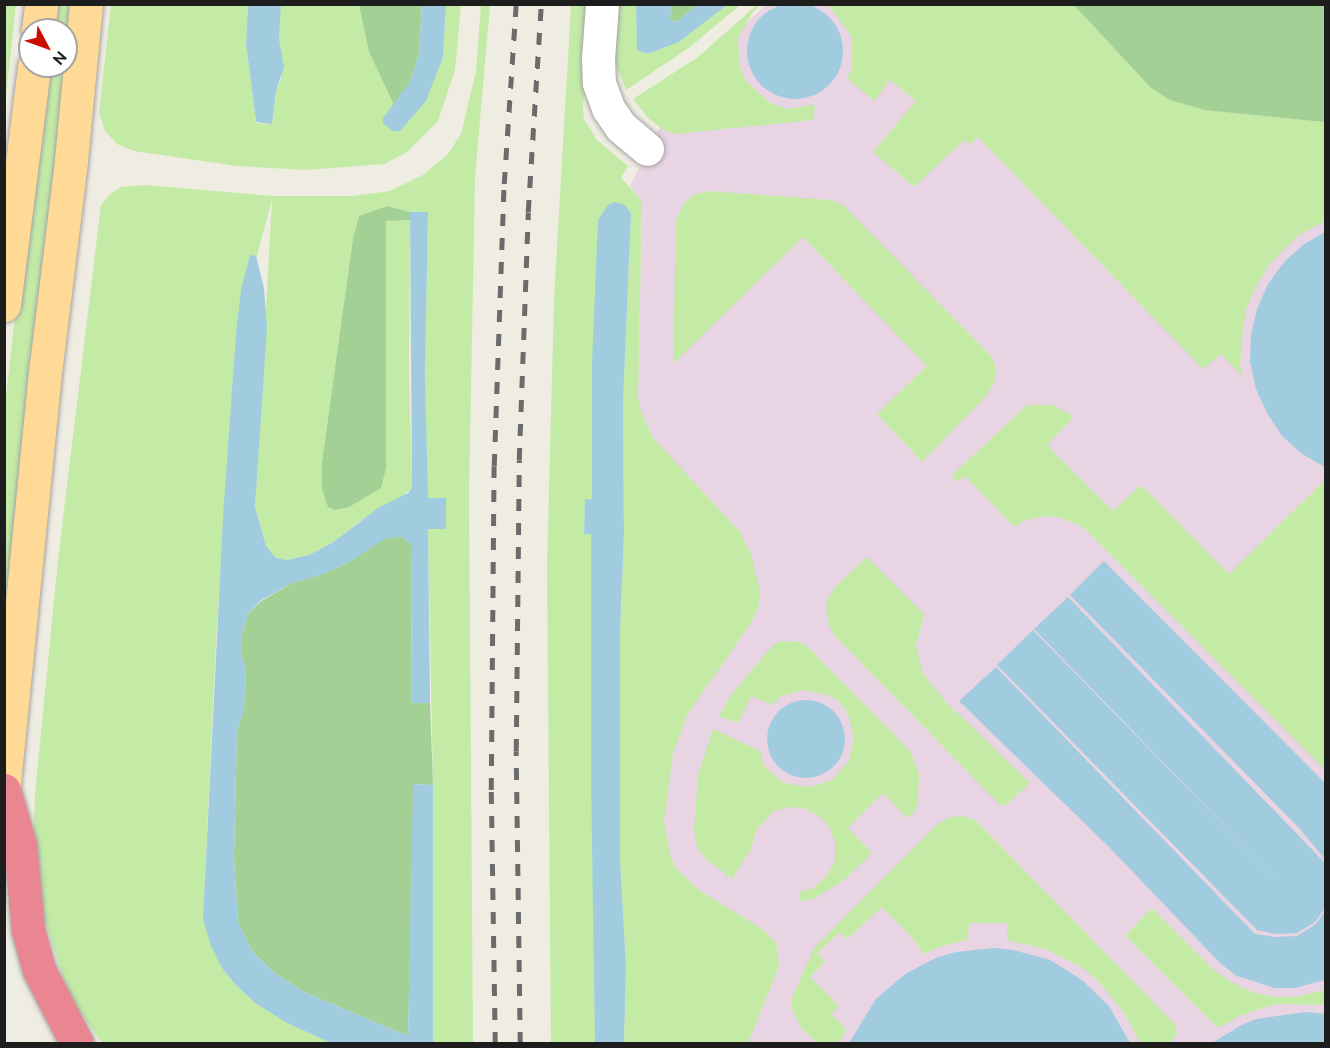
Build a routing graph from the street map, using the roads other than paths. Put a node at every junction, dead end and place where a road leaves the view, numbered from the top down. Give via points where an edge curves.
1 (87, 4) edge
2 (602, 4) edge
3 (32, 78) edge
4 (647, 149) dead end
5 (4, 305) edge
6 (4, 783) edge
7 (4, 790) edge
8 (77, 1044) edge

1 - 6 main road
2 - 4 street via 599,83 608,108 621,127
3 - 5 main road
7 - 8 highway via 21,845 28,930 39,970

